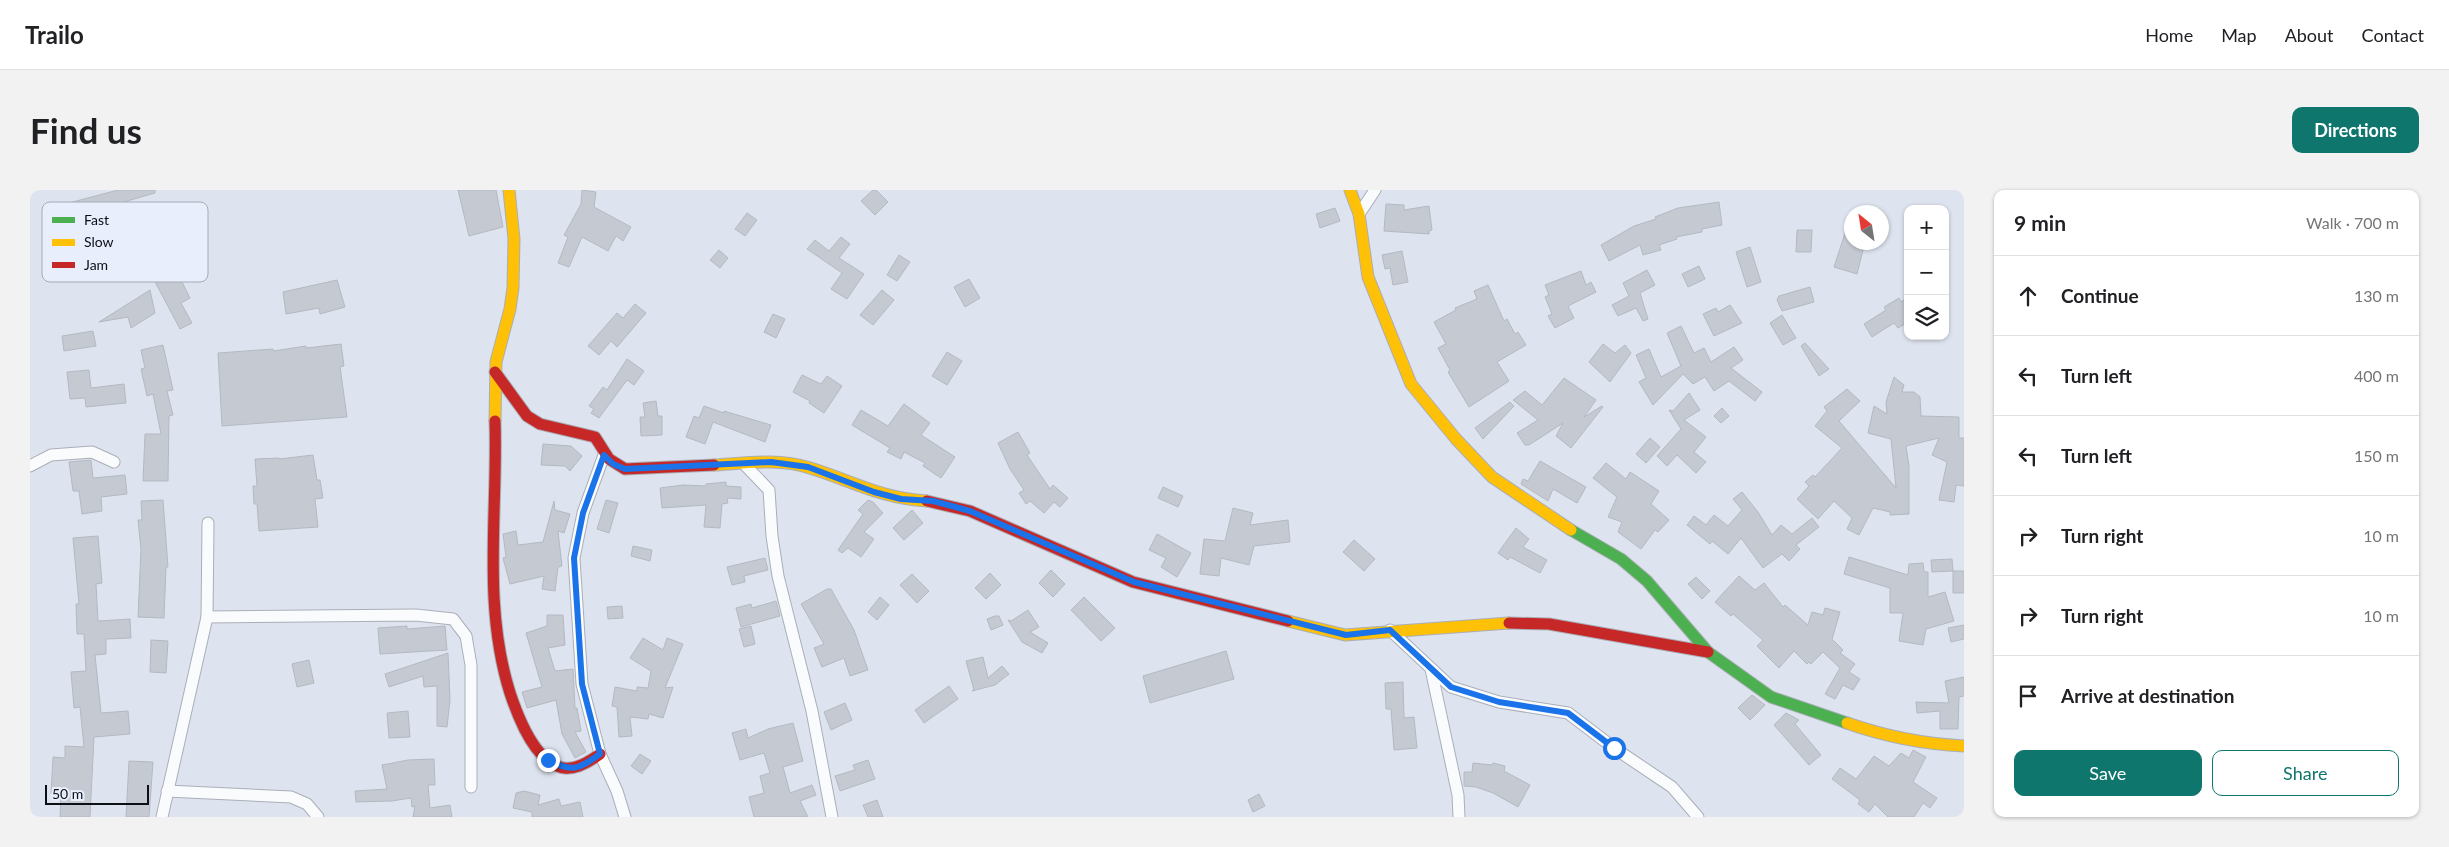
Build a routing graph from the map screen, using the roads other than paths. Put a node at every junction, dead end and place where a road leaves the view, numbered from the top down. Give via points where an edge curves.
1 (509, 190) edge
2 (1350, 190) edge
3 (1375, 190) edge
4 (1359, 214) junction
5 (495, 372) junction
6 (604, 455) junction
7 (114, 462) dead end
8 (744, 464) junction
9 (30, 466) edge
10 (208, 522) dead end
11 (207, 617) junction
12 (1390, 630) junction
13 (1708, 652) junction
14 (1431, 668) junction
15 (1964, 746) edge
16 (600, 754) junction
17 (471, 787) dead end
18 (167, 791) junction
19 (162, 817) edge
20 (318, 817) edge
21 (626, 817) edge
22 (832, 817) edge
23 (1459, 817) edge
24 (1698, 817) edge

1 - 5 street via 515,226 513,291
2 - 4 street
3 - 4 street
4 - 13 street via 1368,277 1411,384 1492,477 1621,559 1648,581
5 - 6 street via 527,416 540,424 596,437
5 - 16 street via 492,566 494,615 505,676 521,723 535,748 548,760 562,768 574,769
6 - 8 street via 625,469
6 - 16 street via 583,513 574,558 582,684
7 - 9 street via 92,452 51,456
8 - 12 street via 771,462 808,467 874,492 901,499 933,501 970,511 1134,582 1272,618 1346,635
8 - 22 street via 769,490 778,576 812,711
10 - 11 street
11 - 17 street via 416,615 454,619 466,636 471,665
11 - 18 street
12 - 13 street via 1507,623 1548,624
12 - 14 street
13 - 15 street via 1771,697 1872,732 1941,746
14 - 23 street via 1458,795
14 - 24 street via 1451,687 1459,690 1499,702 1568,713 1672,787
16 - 21 street via 618,791
18 - 19 street
18 - 20 street via 291,797 307,804

